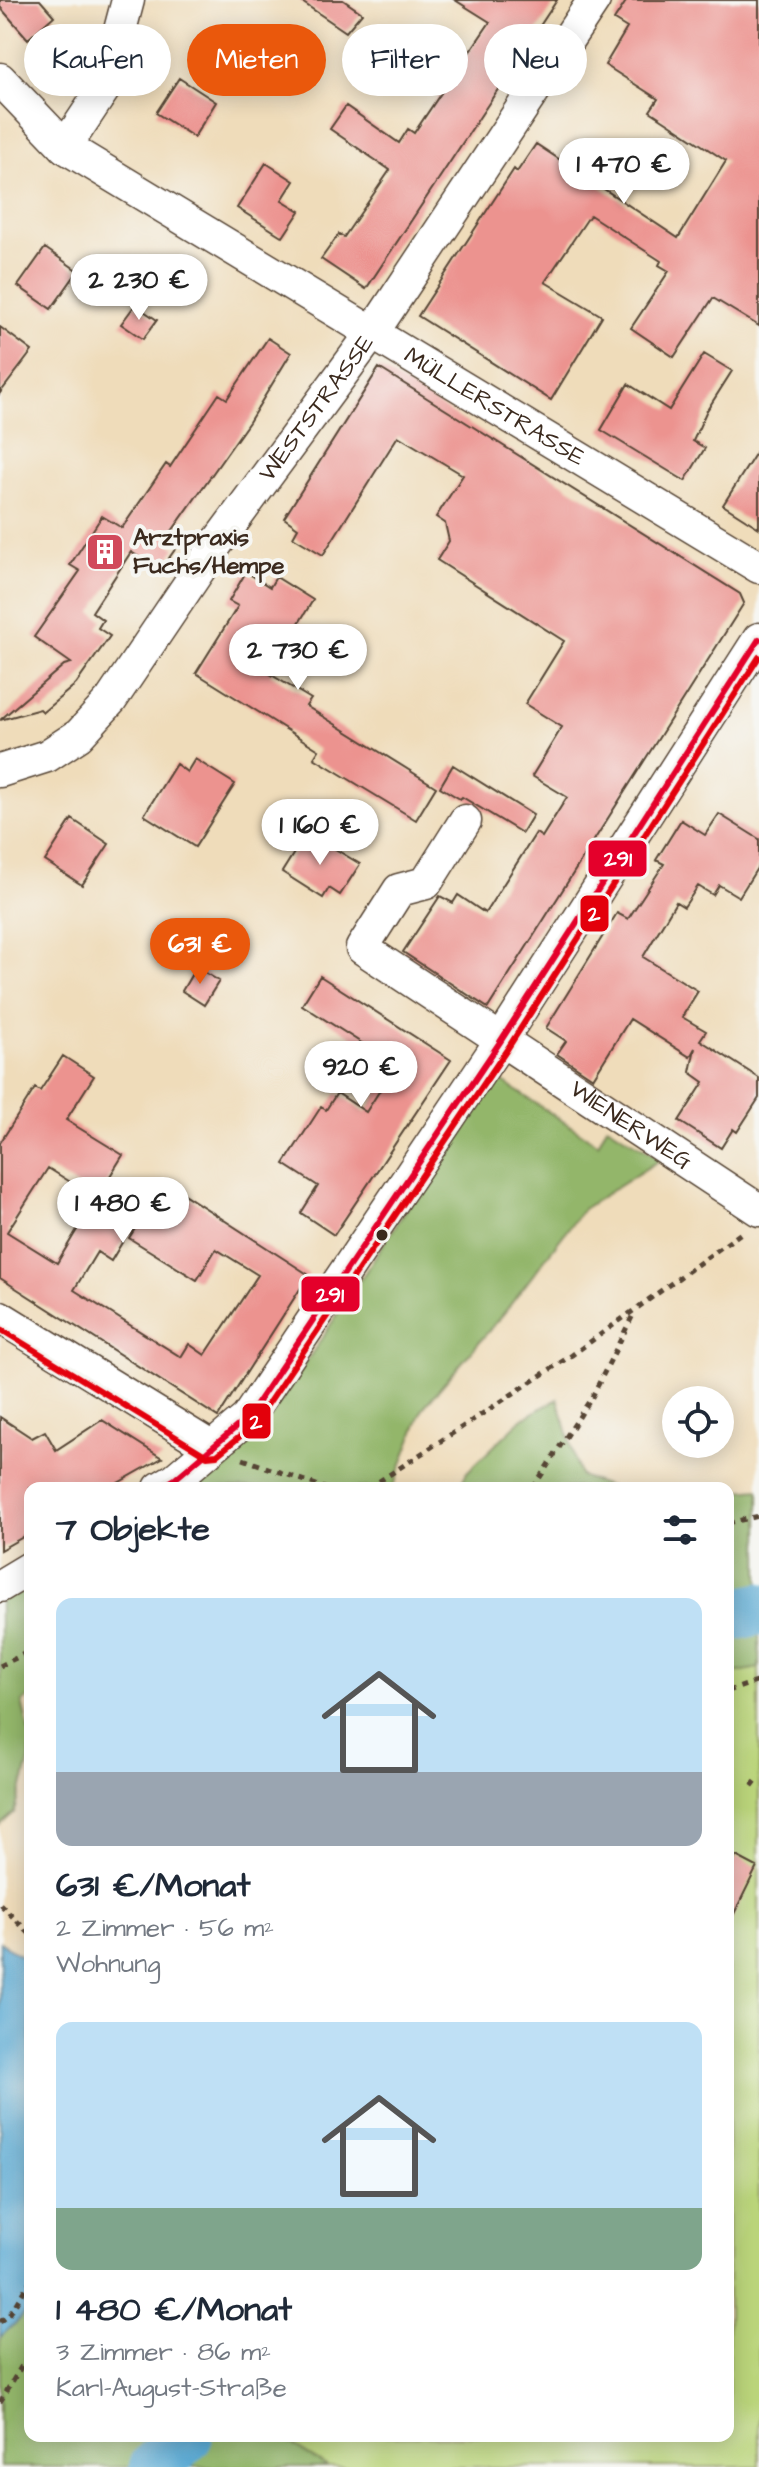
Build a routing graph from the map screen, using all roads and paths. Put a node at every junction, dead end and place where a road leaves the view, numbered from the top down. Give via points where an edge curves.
1 (128, 0) edge
2 (594, 0) edge
3 (0, 79) edge
4 (65, 147) junction
5 (373, 332) junction
6 (759, 567) edge
7 (759, 639) edge
8 (0, 771) edge
9 (465, 821) dead end
10 (500, 1042) junction
11 (753, 1220) edge
12 (635, 1312) junction
13 (0, 1317) edge
14 (211, 1447) junction
15 (170, 1482) edge
16 (308, 1482) edge
17 (378, 1482) edge
18 (537, 1482) edge
19 (759, 1516) edge
20 (734, 1522) edge
21 (24, 1572) edge
22 (0, 1586) edge
23 (24, 1654) edge
24 (0, 1666) edge
25 (759, 1681) edge
26 (734, 1689) edge
27 (759, 1777) edge
28 (752, 1786) dead end
29 (0, 1904) edge
30 (24, 1928) edge
31 (24, 2291) edge
32 (0, 2322) edge
33 (24, 2362) edge
34 (0, 2402) edge

1 - 4 street via 105,87
2 - 5 street, WESTSTRASSE
3 - 4 street, MÜLLERSTRASSE
4 - 5 street, MÜLLERSTRASSE
5 - 6 street, MÜLLERSTRASSE
5 - 8 street, WESTSTRASSE via 217,543 111,700 79,735 47,756
7 - 10 street
9 - 10 street, WIENERWEG via 426,883 399,890 362,948
10 - 11 street, WIENERWEG
10 - 14 street via 247,1418
11 - 12 path
12 - 17 path
12 - 18 path via 592,1397
13 - 14 street
14 - 15 street
14 - 16 path
19 - 20 path
21 - 22 street
23 - 24 path
25 - 26 path
27 - 28 path
29 - 30 path
31 - 32 path
33 - 34 path

